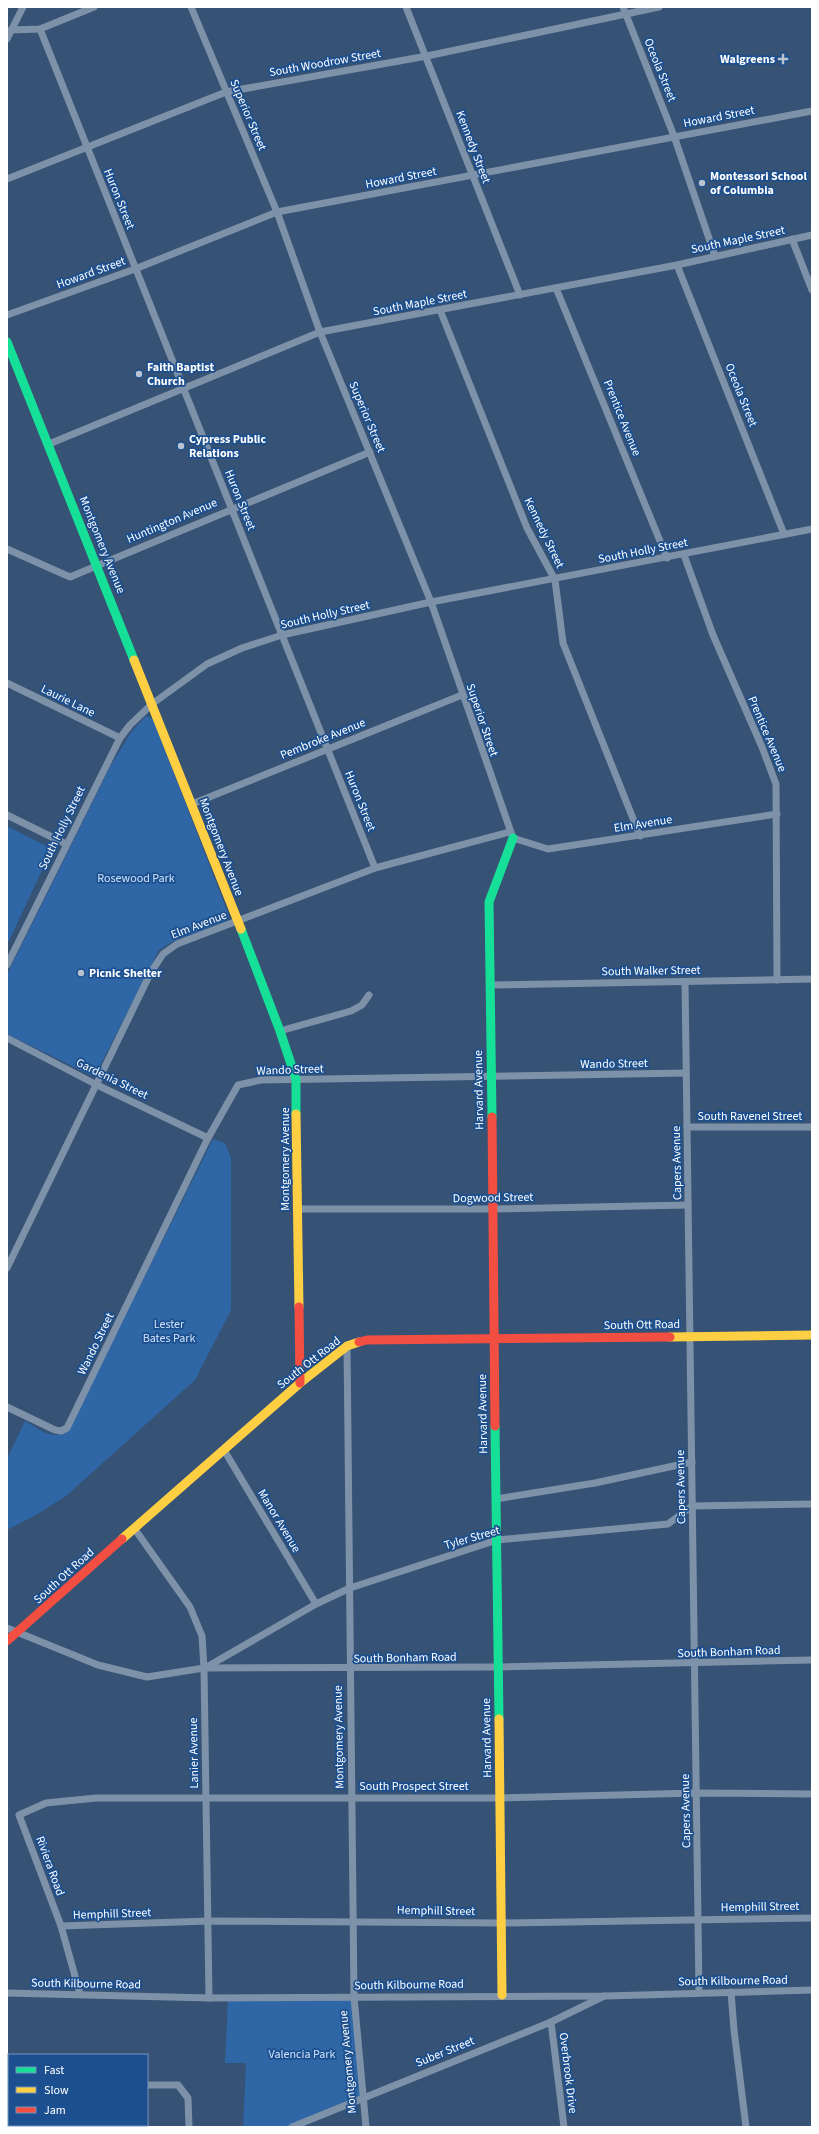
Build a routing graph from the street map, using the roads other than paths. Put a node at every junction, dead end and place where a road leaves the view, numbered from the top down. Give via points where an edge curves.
1 (23, 7) edge
2 (94, 7) edge
3 (191, 7) edge
4 (406, 7) edge
5 (659, 7) edge
6 (624, 10) edge
7 (40, 29) junction
8 (11, 30) junction
9 (7, 39) edge
10 (427, 56) junction
11 (226, 92) junction
12 (812, 111) edge
13 (674, 136) junction
14 (87, 147) junction
15 (471, 176) junction
16 (7, 179) edge
17 (277, 212) junction
18 (812, 235) edge
19 (792, 239) junction
20 (715, 256) junction
21 (677, 265) junction
22 (135, 269) junction
23 (556, 288) junction
24 (812, 290) edge
25 (520, 295) junction
26 (440, 310) junction
27 (7, 315) edge
28 (320, 332) junction
29 (7, 342) edge
30 (183, 389) junction
31 (49, 444) junction
32 (370, 452) junction
33 (231, 509) junction
34 (812, 529) edge
35 (784, 534) junction
36 (7, 549) edge
37 (684, 555) junction
38 (667, 558) junction
39 (97, 565) junction
40 (555, 580) junction
41 (431, 602) junction
42 (282, 635) junction
43 (7, 683) edge
44 (462, 695) junction
45 (152, 704) junction
46 (120, 738) junction
47 (327, 748) junction
48 (192, 804) junction
49 (777, 814) junction
50 (7, 815) edge
51 (512, 835) junction
52 (640, 836) junction
53 (66, 844) junction
54 (375, 868) junction
55 (237, 922) junction
56 (7, 965) edge
57 (812, 979) edge
58 (777, 980) junction
59 (685, 982) junction
60 (490, 985) junction
61 (369, 995) dead end
62 (280, 1030) junction
63 (7, 1038) edge
64 (686, 1073) junction
65 (491, 1077) junction
66 (296, 1080) junction
67 (97, 1085) junction
68 (687, 1127) junction
69 (812, 1127) edge
70 (208, 1138) junction
71 (688, 1205) junction
72 (493, 1209) junction
73 (297, 1210) junction
74 (7, 1268) edge
75 (812, 1335) edge
76 (690, 1336) junction
77 (494, 1340) junction
78 (347, 1346) junction
79 (300, 1383) junction
80 (7, 1407) edge
81 (224, 1450) junction
82 (692, 1462) junction
83 (496, 1499) junction
84 (812, 1504) edge
85 (692, 1506) junction
86 (134, 1528) junction
87 (497, 1540) junction
88 (350, 1588) junction
89 (316, 1604) junction
90 (7, 1628) edge
91 (19, 1632) junction
92 (7, 1641) edge
93 (812, 1660) edge
94 (695, 1664) junction
95 (204, 1668) junction
96 (498, 1668) junction
97 (351, 1669) junction
98 (696, 1793) junction
99 (812, 1794) edge
100 (352, 1797) junction
101 (500, 1798) junction
102 (206, 1799) junction
103 (19, 1815) joint
104 (812, 1918) edge
105 (698, 1919) junction
106 (208, 1921) junction
107 (354, 1921) junction
108 (501, 1923) junction
109 (61, 1926) junction
110 (812, 1990) edge
111 (732, 1992) junction
112 (7, 1993) edge
113 (699, 1993) junction
114 (80, 1994) junction
115 (502, 1995) junction
116 (606, 1996) junction
117 (354, 1997) junction
118 (209, 1998) junction
119 (551, 2022) junction
120 (148, 2084) edge
121 (362, 2098) junction
122 (189, 2127) edge
123 (292, 2127) edge
124 (366, 2127) edge
125 (564, 2127) edge
126 (746, 2127) edge

1 - 8 street
2 - 7 street
3 - 11 street, Superior Street
4 - 10 street, Kennedy Street
5 - 6 street, South Woodrow Street
6 - 10 street, South Woodrow Street
6 - 13 street, Oceola Street
7 - 8 street
7 - 14 street, Huron Street
8 - 9 street
10 - 11 street, South Woodrow Street
10 - 15 street, Kennedy Street
11 - 14 street, South Woodrow Street
11 - 17 street, Superior Street
12 - 13 street, Howard Street
13 - 15 street, Howard Street
13 - 20 street, Oceola Street
14 - 16 street, South Woodrow Street
14 - 22 street, Huron Street
15 - 17 street, Howard Street
15 - 25 street, Kennedy Street
17 - 22 street, Howard Street
17 - 28 street, Superior Street
18 - 19 street, South Maple Street
19 - 20 street, South Maple Street
19 - 24 street
20 - 21 street, South Maple Street
21 - 23 street, South Maple Street
21 - 35 street, Oceola Street
22 - 27 street, Howard Street
22 - 30 street, Huron Street
23 - 25 street, South Maple Street
23 - 38 street, Prentice Avenue
25 - 26 street, South Maple Street
26 - 28 street, South Maple Street
26 - 40 street, Kennedy Street via 527,528
28 - 30 street, South Maple Street
28 - 32 street, Superior Street
29 - 31 street, Montgomery Avenue
30 - 31 street, South Maple Street
30 - 33 street, Huron Street
31 - 39 street, Montgomery Avenue
32 - 33 street, Huntington Avenue
32 - 41 street, Superior Street
33 - 39 street, Huntington Avenue
33 - 42 street, Huron Street
34 - 35 street, South Holly Street
35 - 37 street, South Holly Street
36 - 39 street, Huntington Avenue via 70,577
37 - 38 street, South Holly Street
37 - 49 street, Prentice Avenue via 713,635 776,784
38 - 40 street, South Holly Street
39 - 45 street, Montgomery Avenue
40 - 41 street, South Holly Street
40 - 52 street, Kennedy Street via 563,643
41 - 42 street, South Holly Street
41 - 44 street, Superior Street
42 - 45 street, South Holly Street via 242,648 207,664
42 - 47 street, Huron Street
43 - 46 street, Laurie Lane
44 - 47 street, Pembroke Avenue
44 - 51 street, Superior Street
45 - 46 street, South Holly Street
45 - 48 street, Montgomery Avenue
46 - 53 street, South Holly Street
47 - 48 street, Pembroke Avenue
47 - 54 street, Huron Street
48 - 55 street, Montgomery Avenue
49 - 52 street, Elm Avenue
49 - 58 street, Prentice Avenue
50 - 53 street
51 - 52 street, Elm Avenue via 548,849
51 - 54 street, Elm Avenue
51 - 60 street, Harvard Avenue via 489,902
53 - 56 street, South Holly Street
54 - 55 street, Elm Avenue
55 - 62 street, Montgomery Avenue
55 - 67 street, Elm Avenue via 177,944 163,954 153,969
57 - 58 street, South Walker Street
58 - 59 street, South Walker Street
59 - 60 street, South Walker Street
59 - 64 street, Capers Avenue
60 - 65 street, Harvard Avenue
61 - 62 street via 362,1005 351,1011
62 - 66 street, Montgomery Avenue
63 - 67 street, Gardenia Street
64 - 65 street, Wando Street
64 - 68 street, Capers Avenue
65 - 66 street, Wando Street
65 - 72 street, Harvard Avenue
66 - 70 street, Wando Street via 261,1080 238,1085
66 - 73 street, Montgomery Avenue
67 - 70 street, Gardenia Street
67 - 74 street, Elm Avenue
68 - 69 street, South Ravenel Street
68 - 71 street, Capers Avenue
70 - 80 street, Wando Street via 69,1424 61,1431 55,1430
71 - 72 street, Dogwood Street
71 - 76 street, Capers Avenue
72 - 73 street, Dogwood Street
72 - 77 street, Harvard Avenue
73 - 79 street, Montgomery Avenue
75 - 76 street, South Ott Road
76 - 77 street, South Ott Road
76 - 82 street, Capers Avenue
77 - 78 street, South Ott Road via 367,1340
77 - 83 street, Harvard Avenue
78 - 79 street, South Ott Road
78 - 88 street, Montgomery Avenue
79 - 81 street, South Ott Road
81 - 86 street, South Ott Road
81 - 89 street, Manor Avenue
82 - 83 street via 595,1483
82 - 85 street, Capers Avenue
83 - 87 street, Harvard Avenue
84 - 85 street
85 - 87 street, Tyler Street via 668,1524
85 - 94 street, Capers Avenue
86 - 91 street, South Ott Road
86 - 95 street, Lanier Avenue via 190,1607 202,1636
87 - 88 street, Tyler Street
87 - 96 street, Harvard Avenue
88 - 89 street, Tyler Street
88 - 97 street, Montgomery Avenue
89 - 95 street, Tyler Street
90 - 91 street, South Bonham Road
91 - 92 street, South Ott Road
91 - 95 street, South Bonham Road via 98,1665 147,1677
93 - 94 street, South Bonham Road
94 - 96 street, South Bonham Road
94 - 98 street, Capers Avenue
95 - 97 street, South Bonham Road
95 - 102 street, Lanier Avenue
96 - 97 street, South Bonham Road
96 - 101 street, Harvard Avenue
97 - 100 street, Montgomery Avenue
98 - 99 street, South Prospect Street
98 - 101 street, South Prospect Street
98 - 105 street, Capers Avenue
100 - 101 street, South Prospect Street
100 - 102 street, South Prospect Street
100 - 107 street, Montgomery Avenue
101 - 108 street, Harvard Avenue
102 - 103 street, South Prospect Street via 96,1798 46,1803
102 - 106 street, Lanier Avenue
103 - 109 street, Riviera Road
104 - 105 street, Hemphill Street
105 - 108 street, Hemphill Street
105 - 113 street, Capers Avenue
106 - 107 street, Hemphill Street
106 - 109 street, Hemphill Street
106 - 118 street, Lanier Avenue
107 - 108 street, Hemphill Street
107 - 117 street, Montgomery Avenue
108 - 115 street, Harvard Avenue
109 - 114 street, Riviera Road
110 - 111 street, South Kilbourne Road
111 - 113 street, South Kilbourne Road
111 - 126 street
112 - 114 street, South Kilbourne Road
113 - 116 street, South Kilbourne Road
114 - 118 street, South Kilbourne Road
115 - 116 street, South Kilbourne Road
115 - 117 street, South Kilbourne Road
116 - 119 street, Suber Street
117 - 118 street, South Kilbourne Road
117 - 121 street, Montgomery Avenue
119 - 121 street, Suber Street
119 - 125 street, Overbrook Drive
120 - 122 street via 178,2085 188,2098
121 - 123 street, Suber Street
121 - 124 street, Montgomery Avenue

